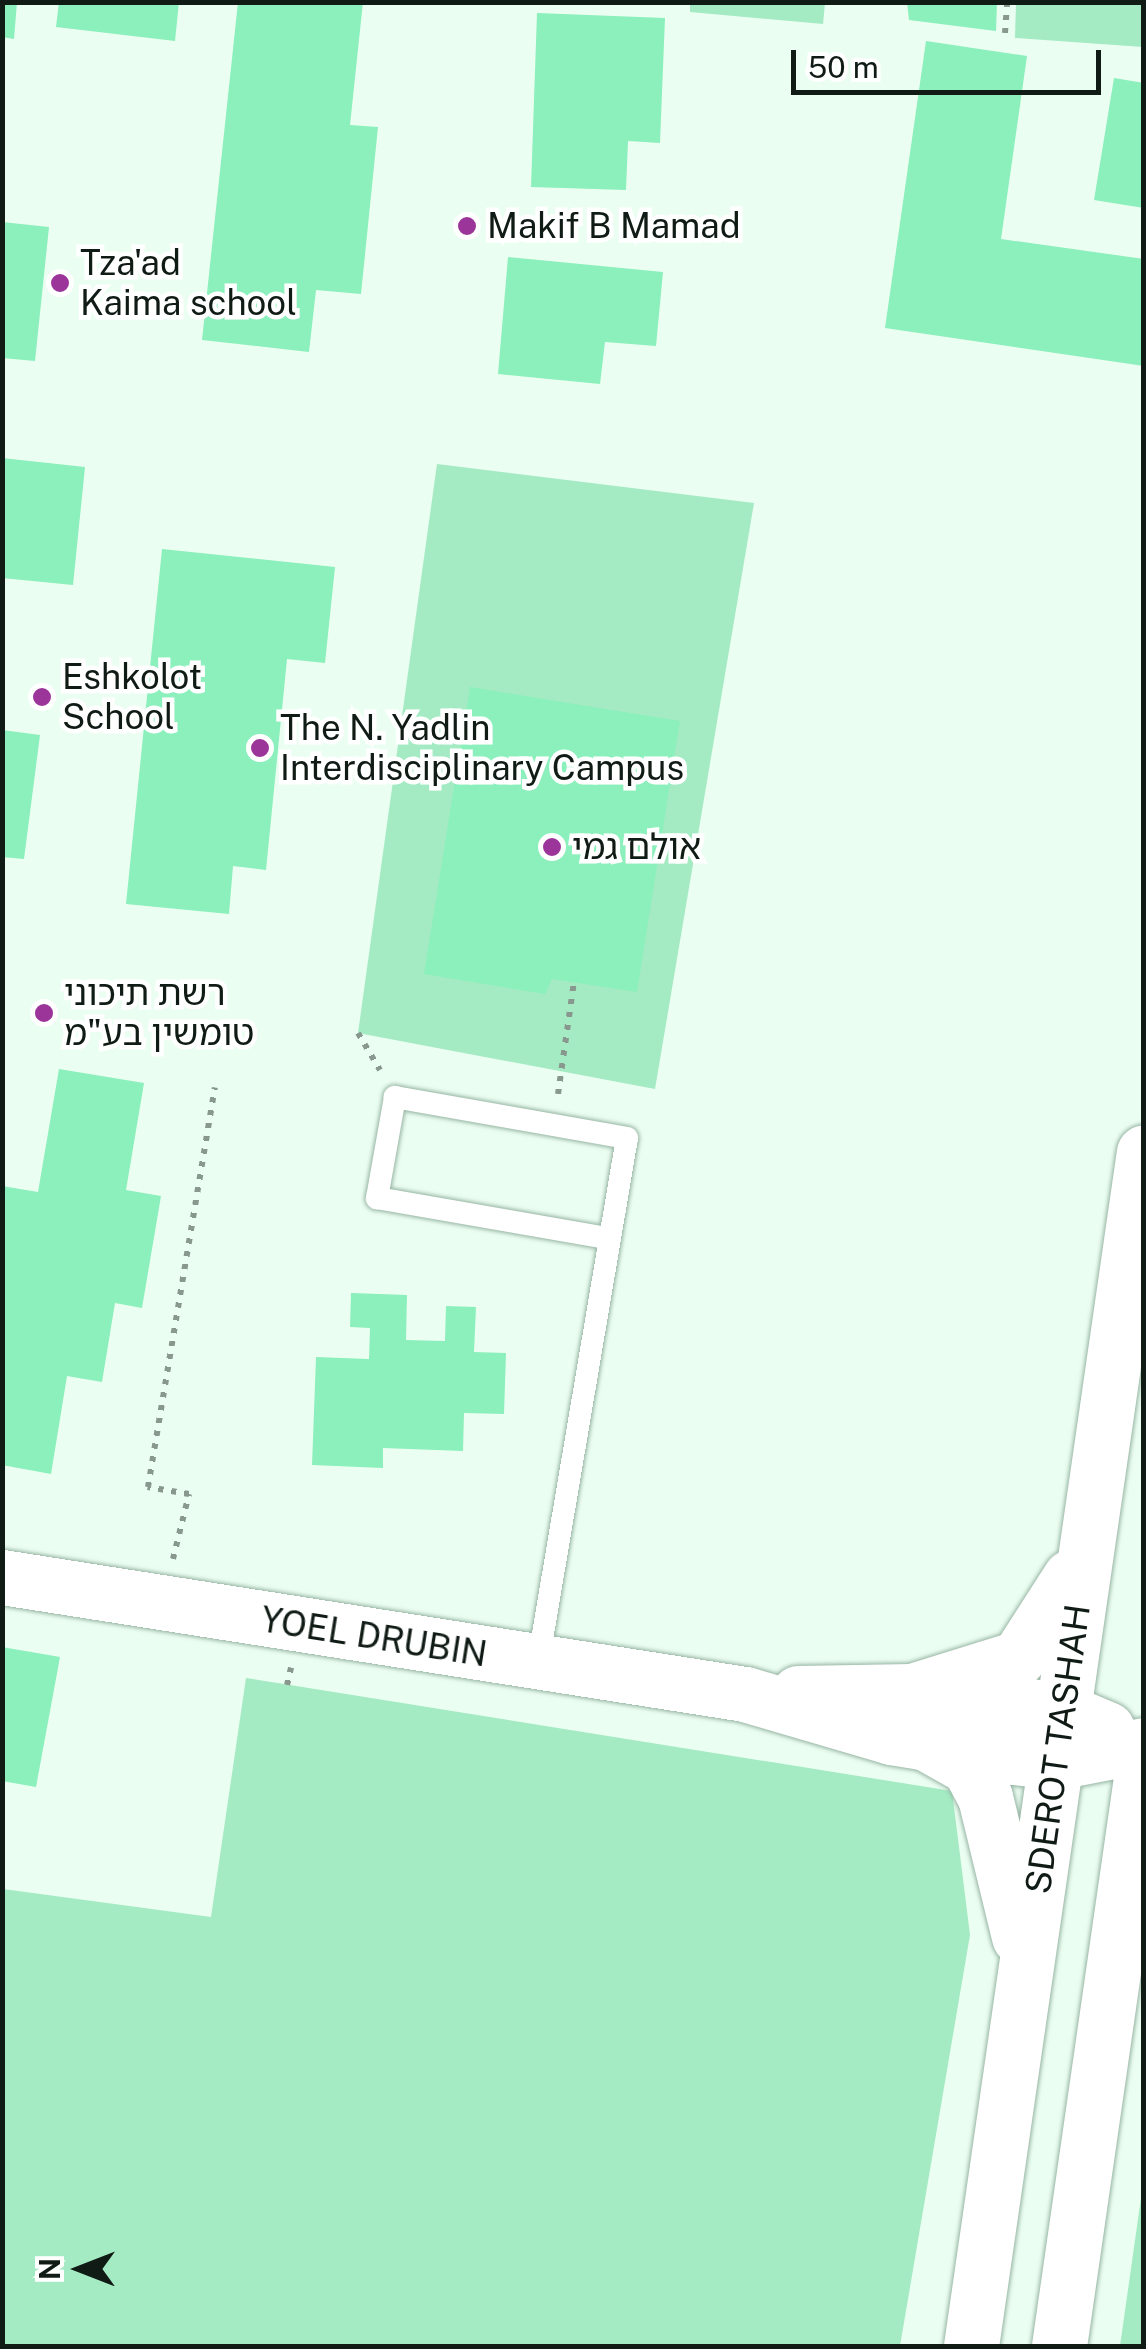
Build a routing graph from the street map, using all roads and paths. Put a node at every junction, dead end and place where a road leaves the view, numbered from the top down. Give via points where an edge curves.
1 (1007, 2) edge
2 (1004, 33) dead end
3 (574, 982) dead end
4 (358, 1033) dead end
5 (216, 1088) dead end
6 (395, 1097) junction
7 (552, 1125) junction
8 (1144, 1152) edge
9 (607, 1238) junction
10 (1090, 1529) junction
11 (2, 1577) edge
12 (165, 1602) junction
13 (538, 1663) junction
14 (912, 1691) junction
15 (745, 1694) junction
16 (1059, 1736) junction
17 (926, 1743) junction
18 (1144, 1745) edge
19 (1144, 1757) edge
20 (1026, 1968) junction
21 (971, 2346) edge
22 (1060, 2346) edge

1 - 2 path
3 - 7 path
4 - 6 path
5 - 12 path via 148,1487 189,1494
6 - 7 lane
6 - 9 lane via 377,1198
7 - 9 lane via 626,1138
8 - 10 main road, SDEROT TASHAH
9 - 13 lane
10 - 14 main road via 1050,1618 1018,1658
10 - 16 main road, SDEROT TASHAH
11 - 12 main road, YOEL DRUBIN
12 - 13 main road, YOEL DRUBIN
13 - 15 main road, YOEL DRUBIN
14 - 15 main road, YOEL DRUBIN
14 - 16 main road, YOEL DRUBIN
15 - 17 main road, YOEL DRUBIN
16 - 17 main road, YOEL DRUBIN
16 - 18 main road, YOEL DRUBIN
16 - 20 main road, SDEROT TASHAH
17 - 20 main road via 969,1767 985,1797
19 - 22 main road
20 - 21 main road, SDEROT TASHAH

